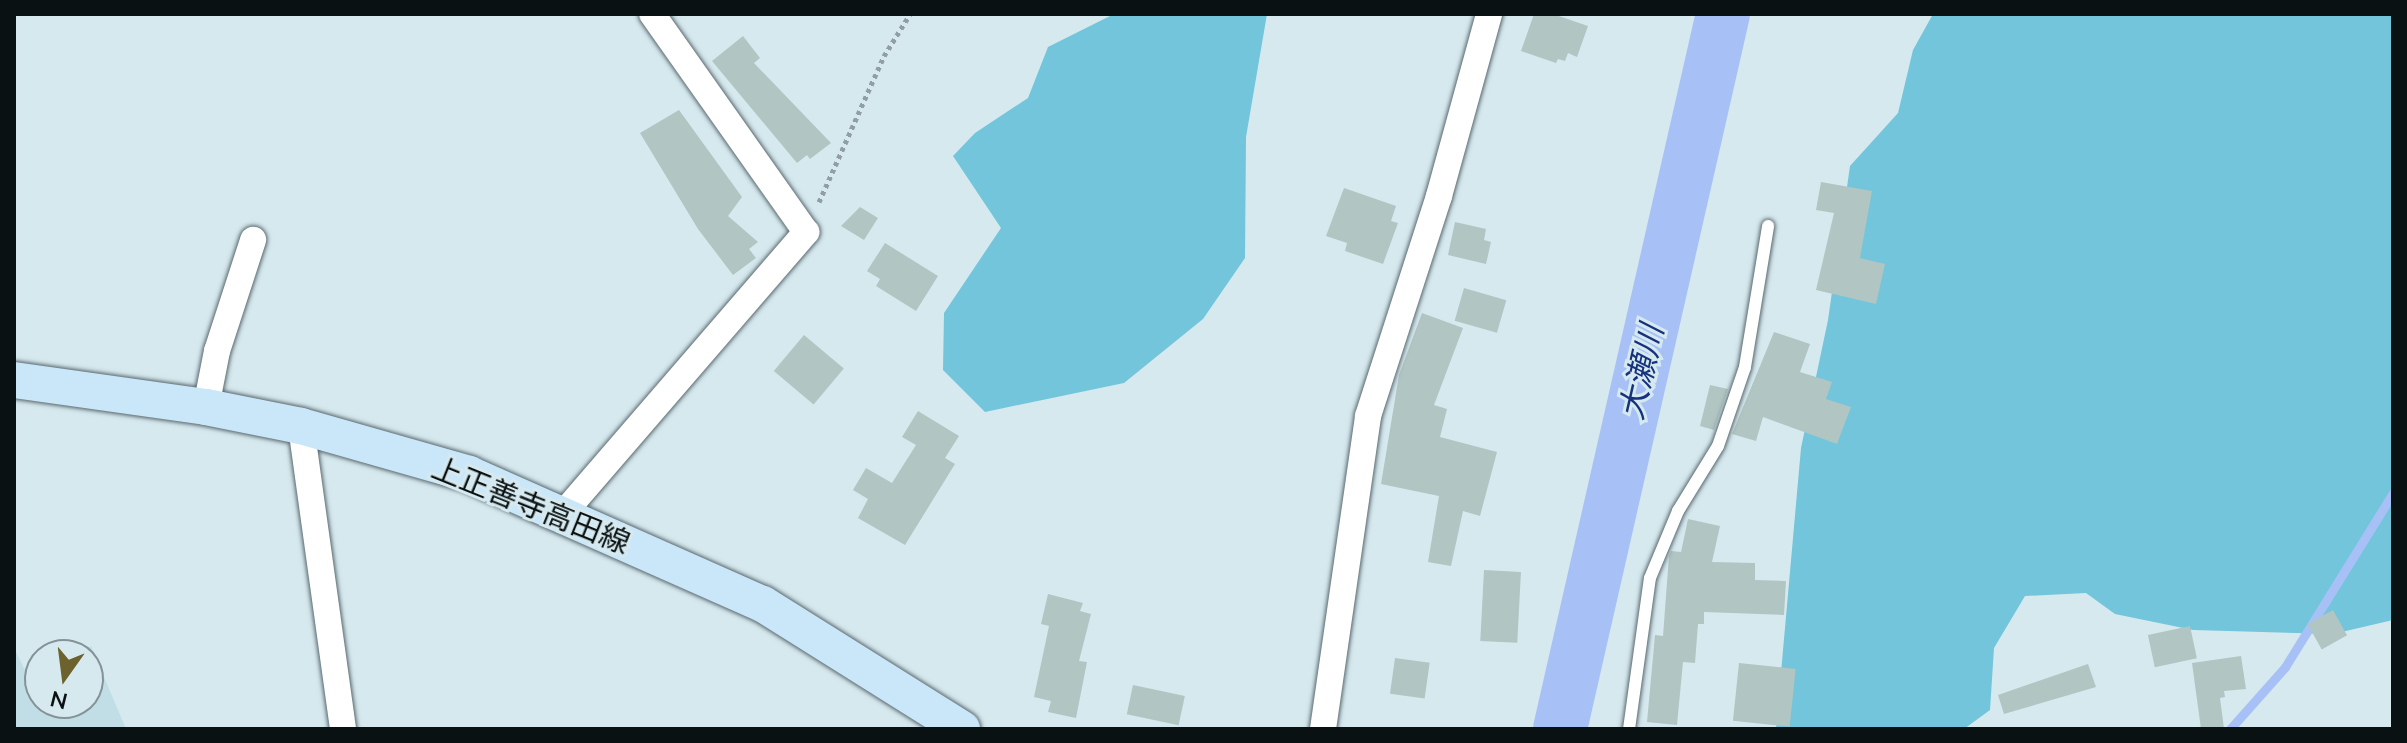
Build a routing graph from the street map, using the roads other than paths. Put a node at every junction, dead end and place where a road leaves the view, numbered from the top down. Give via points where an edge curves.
1 (652, 14) edge
2 (1489, 14) edge
3 (1768, 226) dead end
4 (253, 240) dead end
5 (14, 380) edge
6 (206, 407) junction
7 (301, 426) junction
8 (562, 515) junction
9 (343, 729) edge
10 (962, 729) edge
11 (1323, 729) edge
12 (1629, 729) edge

1 - 8 street via 806,232
2 - 11 street via 1439,196 1368,416
3 - 12 lane via 1745,367 1718,446 1678,511 1650,578
4 - 6 street via 217,351
5 - 6 main road, 上正善寺高田線
6 - 7 main road, 上正善寺高田線
7 - 8 main road, 上正善寺高田線 via 469,474
7 - 9 street
8 - 10 main road, 上正善寺高田線 via 763,604

